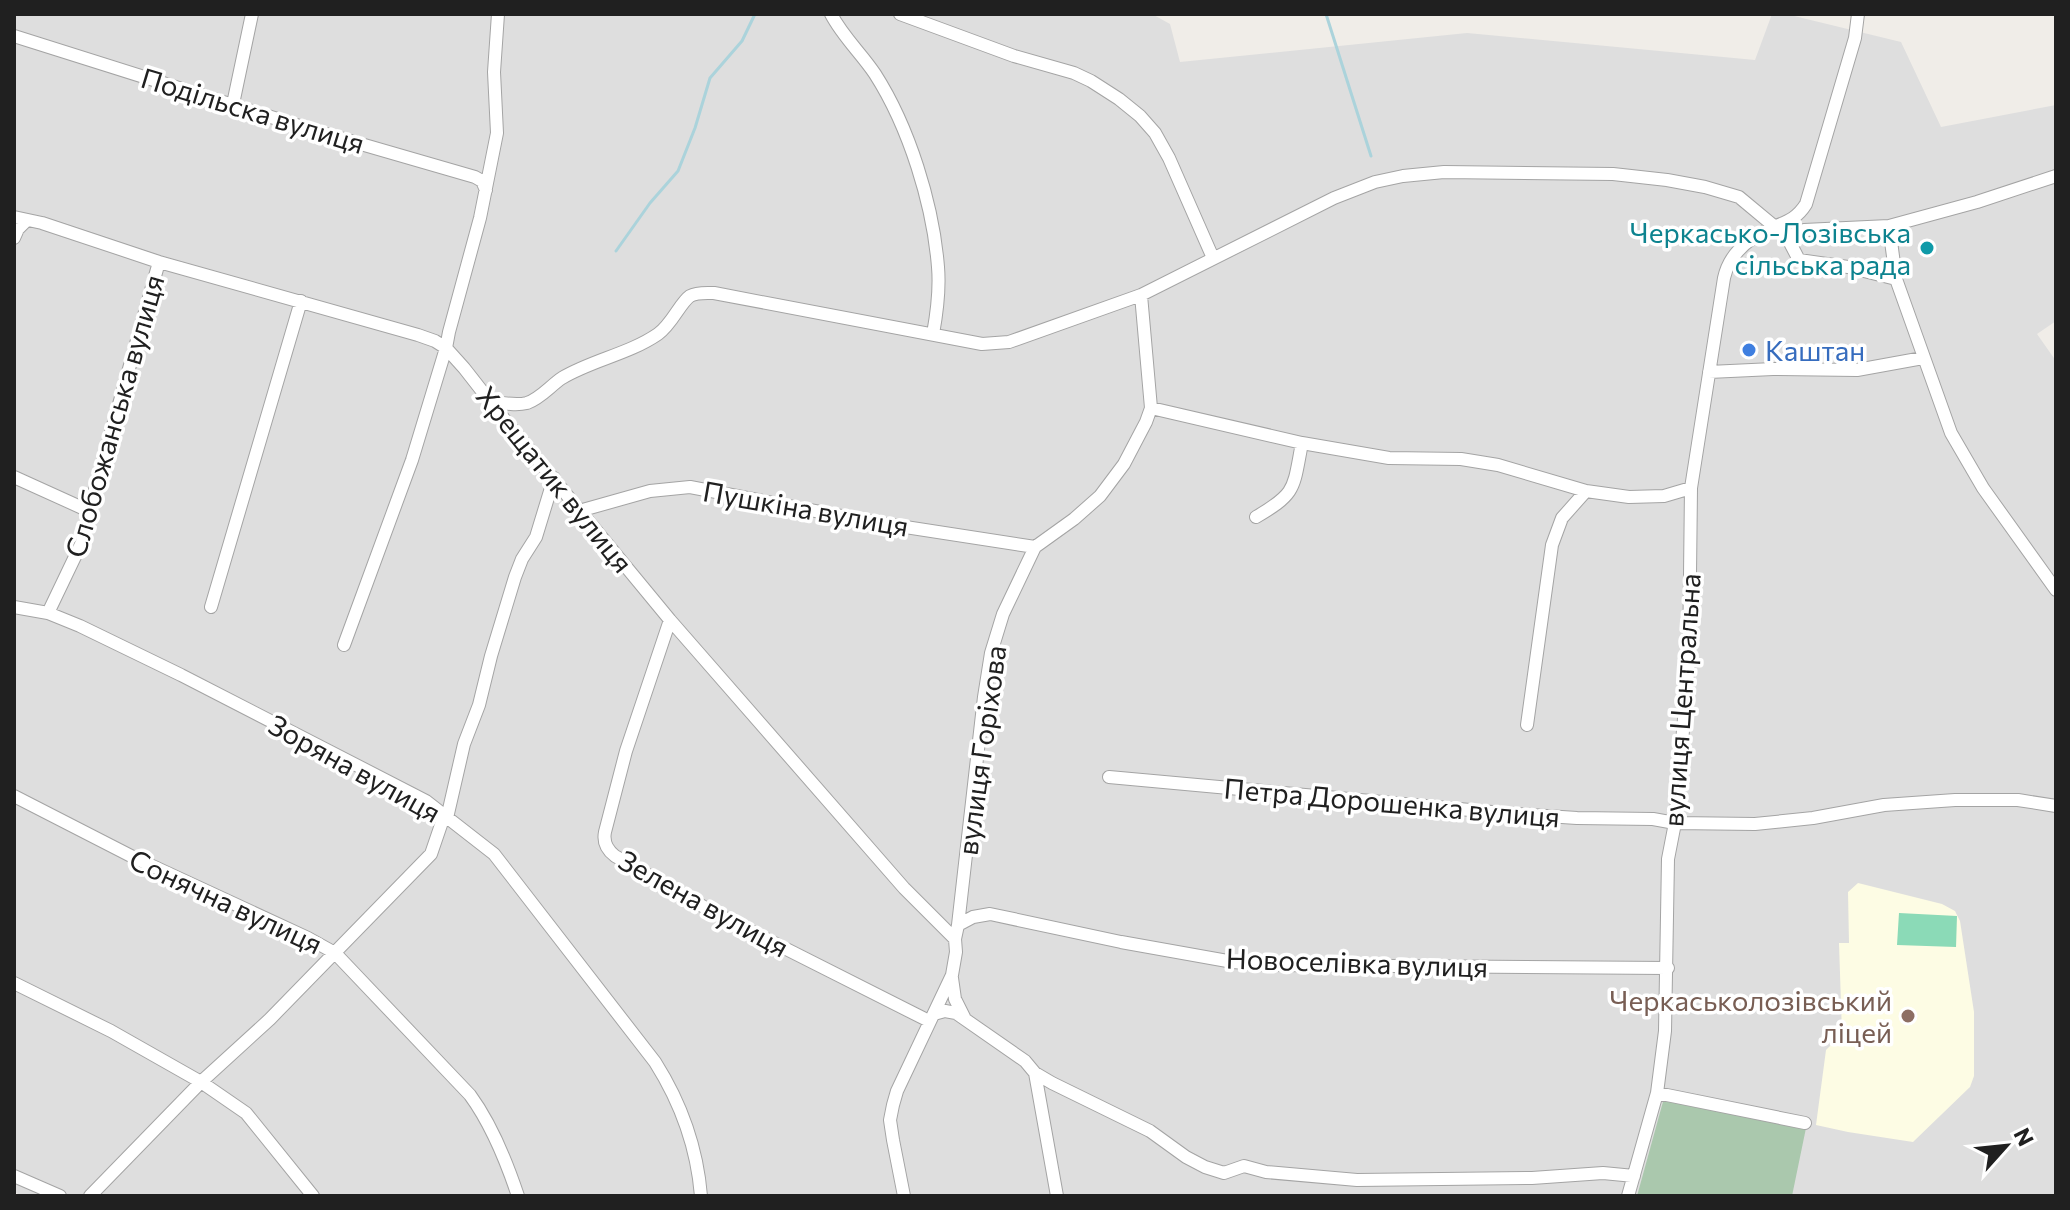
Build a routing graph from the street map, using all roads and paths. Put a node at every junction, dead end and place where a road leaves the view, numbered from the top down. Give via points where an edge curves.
1 (252, 14) edge
2 (498, 14) edge
3 (831, 14) edge
4 (900, 14) edge
5 (1858, 14) edge
6 (14, 36) edge
7 (233, 104) junction
8 (2056, 176) edge
9 (486, 190) junction
10 (20, 218) edge
11 (1775, 226) junction
12 (1889, 226) junction
13 (1787, 237) junction
14 (14, 238) edge
15 (1213, 258) junction
16 (159, 262) junction
17 (1896, 279) junction
18 (1141, 295) junction
19 (301, 301) junction
20 (933, 334) junction
21 (446, 348) junction
22 (1923, 358) junction
23 (1709, 372) junction
24 (490, 401) junction
25 (1151, 408) junction
26 (1302, 443) junction
27 (14, 477) edge
28 (554, 478) junction
29 (1691, 488) junction
30 (1586, 491) junction
31 (89, 511) junction
32 (579, 511) junction
33 (1256, 517) dead end
34 (1035, 547) junction
35 (2056, 590) edge
36 (14, 607) edge
37 (211, 607) dead end
38 (48, 613) junction
39 (670, 620) junction
40 (344, 645) dead end
41 (1527, 725) dead end
42 (1109, 777) dead end
43 (14, 796) edge
44 (2056, 806) edge
45 (446, 817) junction
46 (1675, 823) junction
47 (956, 932) junction
48 (335, 953) junction
49 (1668, 968) junction
50 (952, 975) junction
51 (14, 983) edge
52 (932, 1018) junction
53 (966, 1020) junction
54 (1035, 1073) junction
55 (201, 1082) junction
56 (1657, 1093) junction
57 (1805, 1123) dead end
58 (14, 1176) edge
59 (1634, 1176) junction
60 (60, 1196) edge
61 (90, 1196) edge
62 (313, 1196) edge
63 (518, 1196) edge
64 (701, 1196) edge
65 (904, 1196) edge
66 (1057, 1196) edge
67 (1628, 1196) edge

1 - 7 street
2 - 9 street via 497,133
3 - 20 street via 886,93 917,166 935,236 938,300
4 - 15 street via 1074,73 1119,99 1155,133
5 - 11 street, вулиця Центральна via 1806,204 1789,222
6 - 7 street, Подільска вулиця
7 - 9 street, Подільска вулиця via 475,177
8 - 12 street
9 - 21 street
10 - 14 street
10 - 16 street, Хрещатик вулиця
11 - 13 street
11 - 15 street via 1739,197 1667,180 1613,174 1444,172 1375,182
11 - 23 street, вулиця Центральна via 1746,242 1728,264
12 - 13 street via 1804,230
12 - 17 street
13 - 17 street via 1799,260
15 - 18 street
16 - 19 street, Хрещатик вулиця
16 - 31 street, Слобожанська вулиця
17 - 22 street
18 - 20 street via 1009,342 982,344
18 - 25 street, вулиця Горіхова
19 - 21 street, Хрещатик вулиця
19 - 37 street
20 - 24 street via 698,293 655,335 562,379 537,398 515,404
21 - 24 street, Хрещатик вулиця
21 - 40 street via 412,460
22 - 23 street via 1857,370
22 - 35 street via 1966,460
23 - 29 street, вулиця Центральна
24 - 28 street, Хрещатик вулиця
25 - 26 street
25 - 34 street, вулиця Горіхова via 1124,464 1100,496
26 - 30 street via 1389,458 1498,465
26 - 33 street via 1287,496
27 - 31 street
28 - 32 street, Хрещатик вулиця
28 - 45 street via 536,537 515,577
29 - 30 street via 1640,497
29 - 46 street, вулиця Центральна via 1689,661
30 - 41 street via 1562,518 1552,545
31 - 38 street, Слобожанська вулиця via 82,542
32 - 34 street, Пушкіна вулиця via 650,491 690,487
32 - 39 street, Хрещатик вулиця
34 - 47 street, вулиця Горіхова via 991,653
36 - 38 street, Зоряна вулиця
38 - 45 street, Зоряна вулиця via 319,745 426,801
39 - 47 street, Хрещатик вулиця via 904,888
39 - 52 street, Зелена вулиця via 626,751 604,836 607,848 711,911
42 - 46 street, Петра Дорошенка вулиця
43 - 48 street, Сонячна вулиця
44 - 46 street, Петра Дорошенка вулиця via 1955,800 1755,824
45 - 48 street via 431,854
45 - 64 street, Зоряна вулиця via 494,854 655,1062 678,1102 692,1142
46 - 49 street, вулиця Центральна via 1668,859
47 - 49 street, Новоселівка вулиця via 973,917 990,914 1268,965
47 - 50 street, вулиця Горіхова
48 - 55 street
48 - 63 street, Сонячна вулиця via 470,1095 493,1133
49 - 56 street, вулиця Центральна
50 - 52 street, вулиця Горіхова
50 - 53 street via 955,999
51 - 55 street
52 - 53 street via 950,1012
52 - 65 street, вулиця Горіхова via 897,1091 890,1120
53 - 54 street
54 - 59 street via 1224,1173 1244,1166 1357,1180
54 - 66 street
55 - 61 street
55 - 62 street via 246,1113
56 - 57 street
56 - 59 street, вулиця Центральна
58 - 60 street
59 - 67 street, вулиця Центральна

